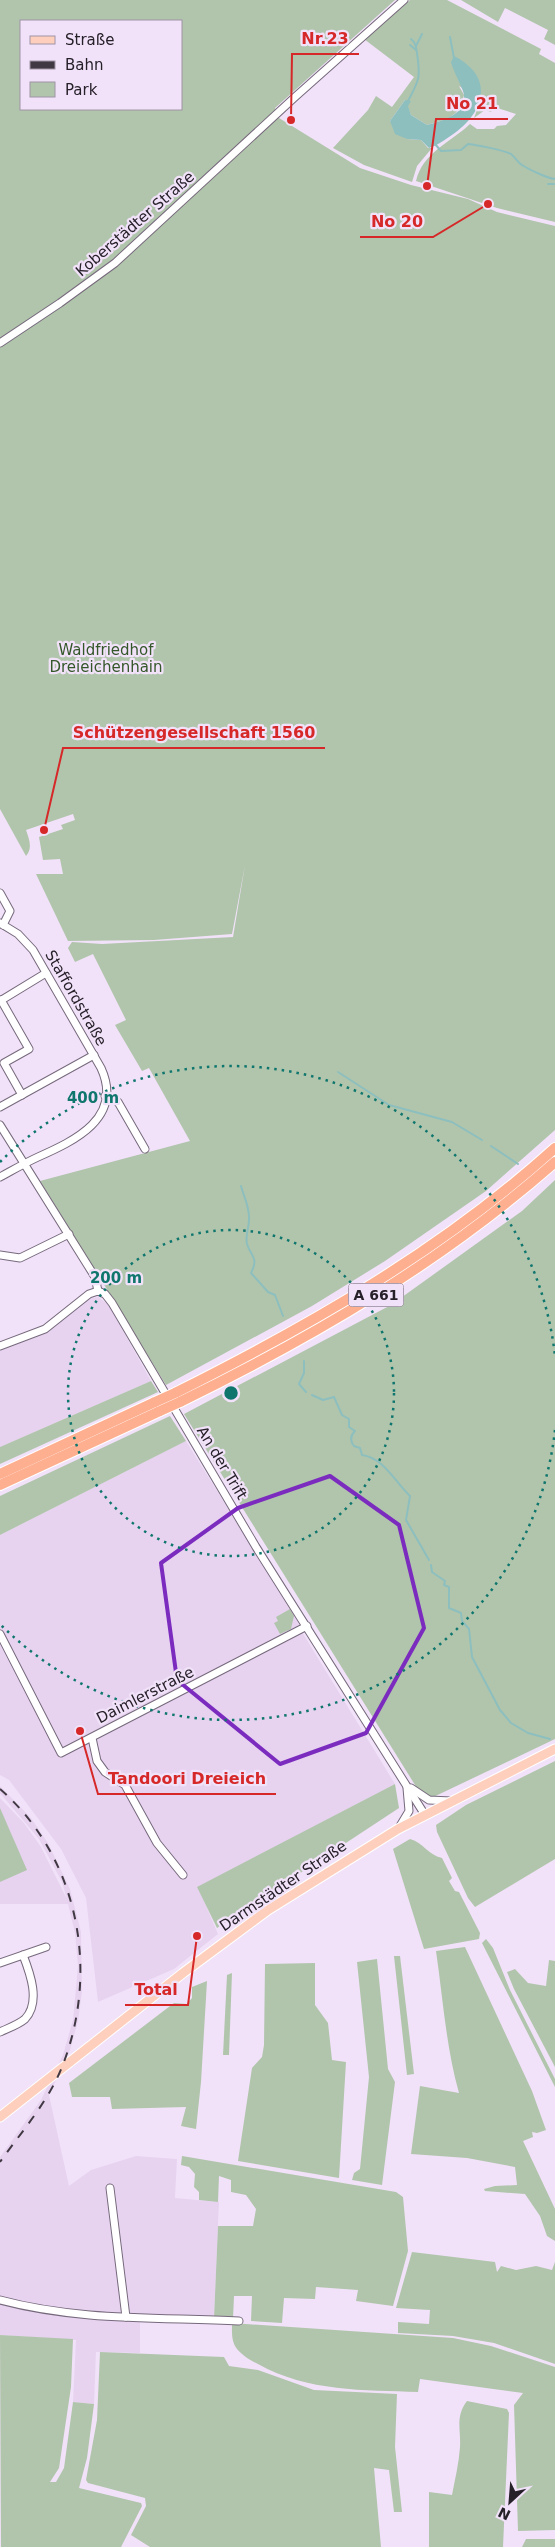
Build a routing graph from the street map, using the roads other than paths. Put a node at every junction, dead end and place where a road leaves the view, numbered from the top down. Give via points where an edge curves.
1 (404, 0) edge
2 (0, 343) edge
3 (0, 893) edge
4 (2, 924) edge
5 (46, 973) junction
6 (1, 1000) edge
7 (94, 1055) junction
8 (22, 1095) junction
9 (106, 1096) junction
10 (0, 1108) edge
11 (0, 1124) edge
12 (555, 1148) edge
13 (145, 1149) dead end
14 (555, 1162) edge
15 (24, 1164) junction
16 (0, 1177) edge
17 (68, 1234) junction
18 (0, 1255) edge
19 (98, 1291) junction
20 (0, 1346) edge
21 (178, 1397) junction
22 (158, 1407) junction
23 (0, 1474) edge
24 (0, 1485) edge
25 (307, 1626) junction
26 (0, 1634) edge
27 (92, 1738) junction
28 (555, 1750) edge
29 (407, 1785) junction
30 (451, 1801) junction
31 (425, 1815) junction
32 (398, 1829) junction
33 (183, 1875) dead end
34 (46, 1946) dead end
35 (23, 1955) junction
36 (0, 1963) edge
37 (0, 2032) edge
38 (0, 2116) edge
39 (110, 2188) dead end
40 (0, 2300) edge
41 (126, 2317) junction
42 (239, 2321) dead end

1 - 2 street, Koberstädter Straße via 115,263
3 - 4 street, Staffordstraße via 10,911
4 - 5 street, Staffordstraße via 30,945
5 - 6 street
5 - 7 street, Staffordstraße
6 - 8 street via 29,1049 4,1063
7 - 8 street
7 - 9 street, Staffordstraße via 105,1078
8 - 10 street
9 - 13 street via 118,1102
9 - 15 street via 98,1118 84,1133
11 - 15 street, An der Trift
12 - 21 highway, A 661 via 503,1193 404,1265
14 - 21 highway, A 661 via 468,1233 394,1284 317,1330
15 - 16 street
15 - 17 street, An der Trift
17 - 18 street via 20,1258
17 - 19 street, An der Trift via 95,1276
19 - 20 street via 88,1294 45,1328
19 - 25 street, An der Trift via 112,1303 204,1461
21 - 22 highway, A 661, bridge
22 - 23 highway, A 661
22 - 24 highway, A 661
25 - 27 street, Daimlerstraße
25 - 29 street, An der Trift
26 - 27 street, Daimlerstraße via 61,1752
27 - 33 street via 97,1760 105,1772 125,1785 157,1843
28 - 30 main road, Darmstädter Straße
29 - 30 street via 429,1800
29 - 31 street, An der Trift
29 - 32 street via 409,1812
30 - 31 main road, Darmstädter Straße
31 - 32 main road, Darmstädter Straße
32 - 38 main road, Darmstädter Straße via 218,1946
34 - 35 street
35 - 36 street
35 - 37 street via 32,1981 31,2009 21,2022
39 - 41 street
40 - 41 street via 76,2314
41 - 42 street

